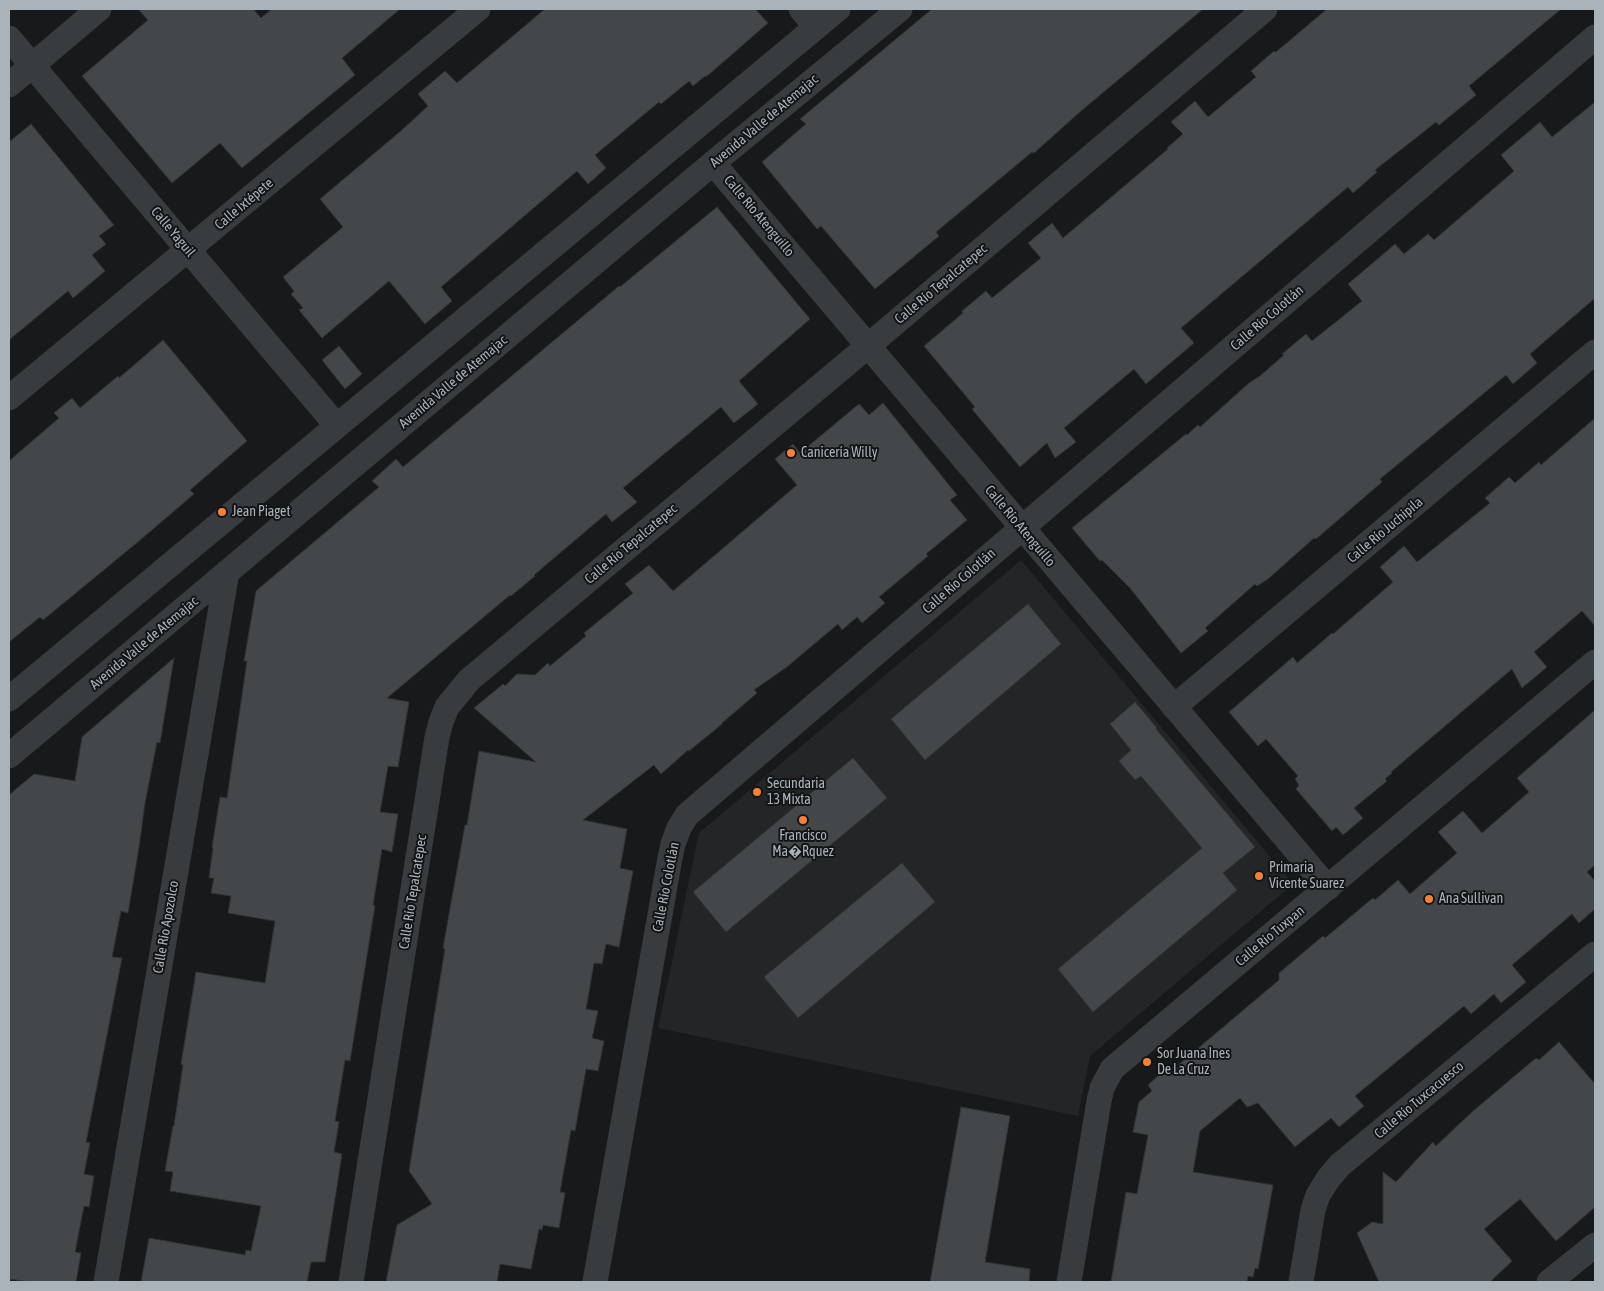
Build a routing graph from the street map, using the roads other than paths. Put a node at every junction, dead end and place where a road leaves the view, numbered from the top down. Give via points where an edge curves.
1 (99, 9) edge
2 (478, 9) edge
3 (838, 9) edge
4 (900, 9) edge
5 (1265, 9) edge
6 (809, 18) edge
7 (1595, 37) edge
8 (9, 38) edge
9 (32, 65) junction
10 (9, 85) edge
11 (713, 162) junction
12 (188, 250) junction
13 (868, 346) junction
14 (1595, 352) edge
15 (9, 398) edge
16 (337, 426) junction
17 (1021, 527) junction
18 (227, 572) junction
19 (1595, 662) edge
20 (9, 699) edge
21 (1174, 707) junction
22 (9, 756) edge
23 (1328, 888) junction
24 (1595, 954) edge
25 (1595, 1245) edge
26 (106, 1282) edge
27 (351, 1282) edge
28 (595, 1282) edge
29 (1069, 1282) edge
30 (1302, 1282) edge
31 (1549, 1282) edge

1 - 9 street
2 - 12 street, Calle Ixtépete
3 - 6 street
4 - 11 street, Avenida Valle de Atemajac
5 - 13 street, Calle Río Tepalcatepec
6 - 16 street
7 - 17 street, Calle Río Colotlán
8 - 9 street, Calle Yaguil
9 - 10 street
9 - 12 street, Calle Yaguil
11 - 13 street, Calle Río Atenguillo
11 - 18 street, Avenida Valle de Atemajac
12 - 15 street, Calle Ixtépete
12 - 16 street, Calle Yaguil
13 - 17 street, Calle Río Atenguillo
13 - 27 street, Calle Río Tepalcatepec via 469,680 447,707 437,737
14 - 21 street, Calle Río Juchipila
16 - 20 street
17 - 21 street, Calle Río Atenguillo
17 - 28 street, Calle Río Colotlán via 698,804 679,828 670,858
18 - 22 street, Avenida Valle de Atemajac
18 - 26 street, Calle Río Apozolco
19 - 23 street, Calle Río Tuxpan
21 - 23 street, Calle Río Atenguillo
23 - 29 street, Calle Río Tuxpan via 1112,1069 1099,1101
24 - 30 street, Calle Río Tuxcacuesco via 1340,1165 1315,1203
25 - 31 street

